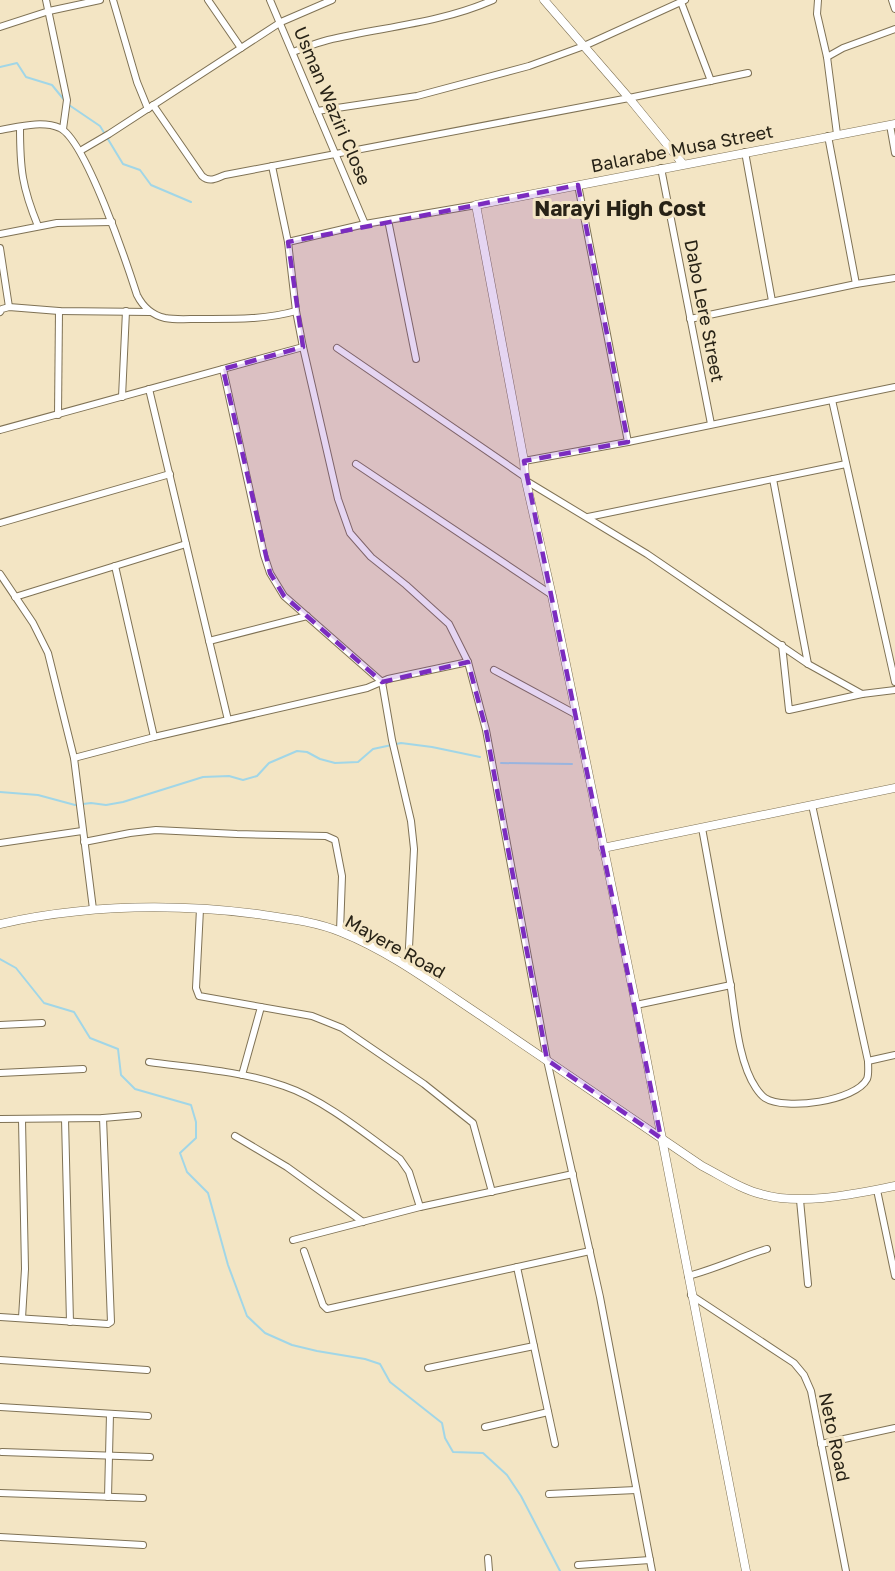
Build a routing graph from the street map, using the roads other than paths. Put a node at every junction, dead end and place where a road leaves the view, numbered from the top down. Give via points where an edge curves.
1 (46, 0) edge
2 (100, 0) edge
3 (113, 0) edge
4 (208, 0) edge
5 (270, 0) edge
6 (332, 0) edge
7 (494, 0) edge
8 (544, 0) edge
9 (818, 0) edge
10 (892, 0) edge
11 (680, 1) edge
12 (895, 9) edge
13 (50, 11) junction
14 (281, 22) junction
15 (0, 27) edge
16 (895, 29) edge
17 (584, 45) junction
18 (241, 48) junction
19 (293, 52) junction
20 (827, 57) junction
21 (748, 73) dead end
22 (711, 81) junction
23 (629, 98) junction
24 (151, 107) junction
25 (317, 111) junction
26 (892, 124) edge
27 (20, 127) junction
28 (63, 129) junction
29 (0, 130) edge
30 (837, 134) junction
31 (828, 136) junction
32 (80, 151) junction
33 (746, 152) junction
34 (895, 153) edge
35 (334, 154) junction
36 (683, 164) junction
37 (272, 166) junction
38 (661, 168) junction
39 (578, 185) junction
40 (476, 205) junction
41 (388, 220) junction
42 (112, 222) junction
43 (365, 224) junction
44 (38, 226) junction
45 (0, 234) edge
46 (288, 242) junction
47 (0, 248) edge
48 (895, 278) edge
49 (856, 284) junction
50 (772, 301) junction
51 (141, 304) junction
52 (9, 307) junction
53 (59, 310) junction
54 (129, 311) junction
55 (296, 311) junction
56 (0, 312) edge
57 (151, 312) junction
58 (690, 319) junction
59 (303, 347) junction
60 (337, 348) dead end
61 (416, 358) dead end
62 (223, 369) junction
63 (895, 387) edge
64 (150, 389) junction
65 (122, 397) junction
66 (832, 400) junction
67 (58, 414) junction
68 (711, 424) junction
69 (0, 430) edge
70 (628, 442) junction
71 (524, 460) junction
72 (356, 464) dead end
73 (846, 464) junction
74 (170, 474) junction
75 (773, 479) junction
76 (526, 480) junction
77 (588, 517) junction
78 (0, 523) edge
79 (186, 544) junction
80 (115, 566) junction
81 (0, 574) edge
82 (552, 596) junction
83 (15, 597) junction
84 (307, 616) junction
85 (209, 641) junction
86 (782, 645) junction
87 (468, 662) junction
88 (808, 664) junction
89 (494, 670) dead end
90 (382, 682) junction
91 (895, 682) edge
92 (895, 690) edge
93 (862, 694) junction
94 (577, 715) junction
95 (228, 720) junction
96 (154, 737) junction
97 (74, 758) junction
98 (895, 788) edge
99 (812, 805) junction
100 (702, 828) junction
101 (82, 831) junction
102 (84, 842) junction
103 (0, 843) edge
104 (603, 848) junction
105 (93, 909) junction
106 (200, 909) junction
107 (0, 924) edge
108 (340, 931) junction
109 (408, 967) junction
110 (730, 985) junction
111 (636, 1005) junction
112 (261, 1007) junction
113 (42, 1023) dead end
114 (0, 1025) edge
115 (895, 1055) edge
116 (547, 1060) junction
117 (868, 1061) junction
118 (149, 1062) dead end
119 (83, 1070) dead end
120 (0, 1073) edge
121 (242, 1075) junction
122 (138, 1115) dead end
123 (103, 1118) junction
124 (0, 1119) edge
125 (65, 1119) junction
126 (22, 1120) junction
127 (235, 1136) dead end
128 (661, 1138) junction
129 (573, 1174) junction
130 (895, 1186) edge
131 (877, 1190) junction
132 (492, 1191) junction
133 (800, 1200) junction
134 (420, 1207) junction
135 (363, 1222) junction
136 (293, 1240) dead end
137 (767, 1249) dead end
138 (304, 1251) dead end
139 (590, 1251) junction
140 (517, 1267) junction
141 (688, 1276) junction
142 (895, 1276) edge
143 (808, 1284) dead end
144 (691, 1295) junction
145 (0, 1317) edge
146 (22, 1318) junction
147 (70, 1322) junction
148 (534, 1346) junction
149 (0, 1360) edge
150 (428, 1368) dead end
151 (147, 1370) dead end
152 (0, 1407) edge
153 (548, 1412) junction
154 (110, 1414) junction
155 (148, 1416) dead end
156 (485, 1427) dead end
157 (895, 1428) edge
158 (555, 1444) dead end
159 (821, 1444) junction
160 (2, 1452) dead end
161 (109, 1457) junction
162 (150, 1457) dead end
163 (636, 1490) junction
164 (0, 1493) edge
165 (549, 1494) dead end
166 (108, 1497) junction
167 (143, 1498) dead end
168 (0, 1537) edge
169 (143, 1545) dead end
170 (488, 1558) dead end
171 (650, 1560) junction
172 (578, 1565) dead end
173 (489, 1571) edge
174 (652, 1571) edge
175 (746, 1571) edge
176 (846, 1571) edge

1 - 13 street
2 - 13 street
3 - 24 street via 136,82
4 - 18 street
5 - 14 street, Usman Waziri Close
6 - 14 street
7 - 19 street via 435,19 326,40
8 - 17 street
9 - 20 street via 817,14
10 - 12 street
11 - 17 street
11 - 22 street
13 - 15 street
13 - 28 street via 67,104
14 - 18 street
14 - 19 street, Usman Waziri Close
16 - 20 street
17 - 23 street
17 - 25 street via 529,66 417,96
18 - 24 street
19 - 25 street, Usman Waziri Close
20 - 30 street
21 - 22 street
22 - 23 street
23 - 35 street
23 - 36 street
24 - 32 street
24 - 37 street via 207,180
25 - 35 street, Usman Waziri Close
26 - 30 street, Balarabe Musa Street
26 - 34 street
27 - 28 street via 42,124
27 - 29 street
27 - 44 street via 20,168
28 - 32 street
30 - 31 street, Balarabe Musa Street
31 - 33 street, Balarabe Musa Street
31 - 49 street
32 - 42 street
33 - 36 street, Balarabe Musa Street
33 - 50 street
35 - 37 street
35 - 43 street, Usman Waziri Close
36 - 38 street, Balarabe Musa Street
37 - 46 street
38 - 39 street, Balarabe Musa Street
38 - 58 street, Dabo Lere Street
39 - 40 street, Balarabe Musa Street
39 - 70 street
40 - 41 street
40 - 71 street
41 - 43 street
41 - 61 street
42 - 44 street
42 - 51 street
43 - 46 street
44 - 45 street
46 - 55 street
47 - 52 street
48 - 49 street
49 - 50 street
50 - 58 street
51 - 54 street
51 - 57 street
52 - 53 street
52 - 56 street
53 - 54 street
53 - 67 street
54 - 57 street
54 - 65 street
55 - 57 street via 245,319 166,318
55 - 59 street
58 - 68 street, Dabo Lere Street
59 - 62 street
59 - 87 street via 338,499 350,533 370,557 449,624
60 - 76 street
62 - 64 street
62 - 84 street via 270,573 284,596
63 - 66 street
64 - 65 street
64 - 74 street
65 - 67 street
66 - 68 street
66 - 73 street
67 - 69 street
68 - 70 street
70 - 71 street
71 - 76 street
72 - 82 street
73 - 75 street
73 - 91 street
74 - 78 street
74 - 79 street
75 - 77 street
75 - 88 street
76 - 77 street
76 - 82 street
77 - 86 street
79 - 80 street
79 - 85 street
80 - 83 street
80 - 96 street
81 - 83 street
82 - 94 street
83 - 97 street via 48,653
84 - 85 street
84 - 90 street
85 - 95 street
86 - 88 street
86 - 93 street via 789,710
87 - 90 street
87 - 116 street via 486,730
88 - 93 street
89 - 94 street
90 - 95 street
90 - 109 street via 414,849
92 - 93 street
94 - 104 street
95 - 96 street
96 - 97 street
97 - 101 street
98 - 99 street
99 - 100 street
99 - 117 street
100 - 104 street
100 - 110 street
101 - 102 street
101 - 103 street
102 - 105 street
102 - 108 street via 156,830 326,836 335,840 342,876
104 - 111 street
105 - 106 street, Mayere Road
105 - 107 street, Mayere Road
106 - 108 street, Mayere Road via 295,919
106 - 112 street via 197,994
108 - 109 street, Mayere Road
109 - 116 street, Mayere Road
110 - 111 street
110 - 117 street via 742,1054 764,1098 798,1104 839,1097 861,1087 868,1077
111 - 128 street
112 - 121 street
112 - 132 street via 312,1016 342,1028 468,1118 473,1123
113 - 114 street
115 - 117 street
116 - 128 street, Mayere Road
116 - 129 street
118 - 121 street
119 - 120 street
121 - 134 street via 286,1086 315,1101 400,1159 410,1172
122 - 123 street
123 - 125 street
123 - 147 street via 112,1319 108,1324
124 - 126 street
125 - 126 street
125 - 147 street
126 - 146 street
127 - 135 street via 287,1167
128 - 133 street, Mayere Road via 702,1166 760,1194
128 - 141 street
129 - 132 street
129 - 139 street
130 - 131 street, Mayere Road
131 - 133 street, Mayere Road
131 - 142 street
132 - 134 street
133 - 143 street
134 - 135 street
135 - 136 street
137 - 141 street
138 - 140 street via 327,1308
139 - 140 street
139 - 163 street
140 - 148 street
141 - 144 street
144 - 159 street, Neto Road via 794,1363 811,1391
144 - 175 street
145 - 146 street
146 - 147 street
148 - 150 street
148 - 153 street
149 - 151 street
152 - 154 street
153 - 156 street
153 - 158 street
154 - 155 street
154 - 161 street
157 - 159 street
159 - 176 street, Neto Road
160 - 161 street
161 - 162 street
161 - 166 street
163 - 165 street
163 - 171 street
164 - 166 street
166 - 167 street
168 - 169 street
170 - 173 street
171 - 172 street
171 - 174 street

